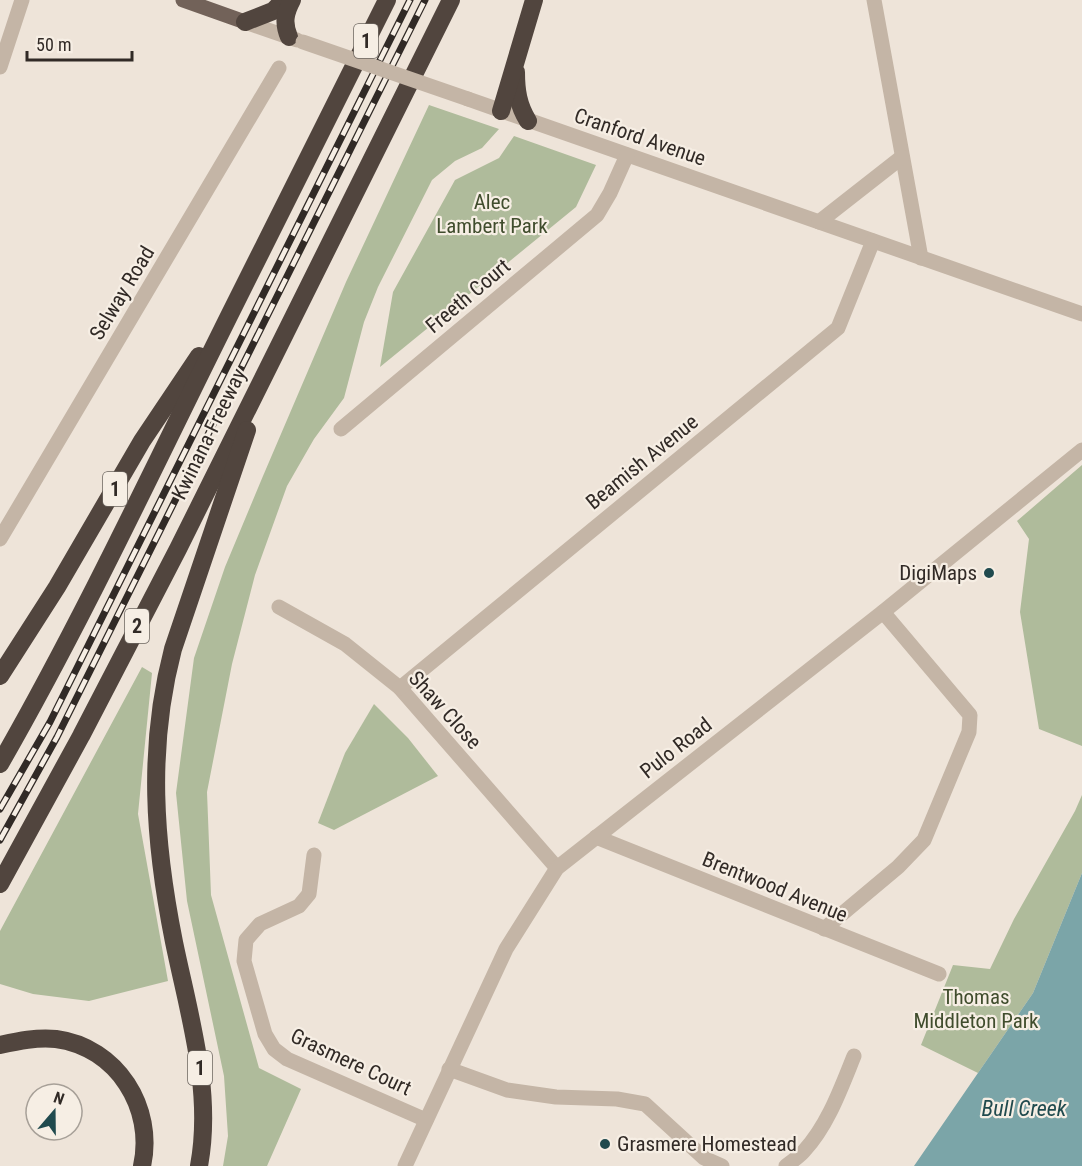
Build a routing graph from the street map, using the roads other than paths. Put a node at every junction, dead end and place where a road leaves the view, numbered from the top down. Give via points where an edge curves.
1 (183, 0) edge
2 (284, 0) edge
3 (292, 0) edge
4 (387, 0) edge
5 (451, 0) edge
6 (534, 0) edge
7 (874, 0) edge
8 (23, 1) edge
9 (245, 22) junction
10 (296, 39) junction
11 (516, 58) junction
12 (0, 66) edge
13 (279, 68) dead end
14 (501, 111) junction
15 (528, 120) junction
16 (627, 154) junction
17 (902, 157) junction
18 (819, 222) junction
19 (873, 241) junction
20 (921, 258) junction
21 (234, 305) junction
22 (1082, 314) edge
23 (268, 366) junction
24 (340, 429) dead end
25 (1082, 450) edge
26 (0, 539) edge
27 (279, 608) dead end
28 (883, 612) junction
29 (0, 676) edge
30 (400, 688) junction
31 (0, 764) edge
32 (596, 837) junction
33 (314, 855) dead end
34 (557, 868) junction
35 (0, 884) edge
36 (824, 929) junction
37 (939, 974) dead end
38 (0, 1045) edge
39 (854, 1056) dead end
40 (449, 1069) junction
41 (426, 1120) junction
42 (142, 1166) edge
43 (199, 1166) edge
44 (405, 1166) edge
45 (722, 1166) edge
46 (786, 1166) edge

1 - 9 main road, Cranford Avenue
2 - 9 highway via 273,10
3 - 10 highway via 284,25
4 - 21 highway, Kwinana Freeway / 1
5 - 23 highway, Kwinana Freeway / 1
6 - 11 highway
7 - 17 street
8 - 12 street
9 - 10 street, Cranford Avenue
10 - 14 street, Cranford Avenue, bridge
11 - 14 highway
11 - 15 highway via 517,95
13 - 26 street, Selway Road
14 - 15 street, Cranford Avenue
15 - 16 street, Cranford Avenue
16 - 18 street, Cranford Avenue
16 - 24 street, Freeth Court via 597,216
17 - 18 street
17 - 20 street
18 - 19 street, Cranford Avenue
19 - 20 street, Cranford Avenue
19 - 30 street, Beamish Avenue via 838,328
20 - 22 street, Cranford Avenue
21 - 29 highway, 1 via 142,441
21 - 31 highway, Kwinana Freeway via 110,559
23 - 35 highway, Kwinana Freeway / 2 via 135,631
23 - 43 highway, 1 via 177,639 158,721 157,833 167,906 202,1082
25 - 28 street, Pulo Road
27 - 30 street, Shaw Close via 345,644
28 - 32 street, Pulo Road
28 - 36 street via 970,715 969,732 924,840
30 - 34 street, Shaw Close
32 - 34 street, Pulo Road
32 - 36 street, Brentwood Avenue
33 - 41 street, Grasmere Court via 309,894 298,906 260,924 246,940 244,961 265,1034 274,1049 287,1059
34 - 40 street, Pulo Road via 506,949
36 - 37 street, Brentwood Avenue
38 - 42 highway via 56,1039 85,1048 105,1060 122,1076 136,1099 145,1125
39 - 46 street via 820,1130 804,1152
40 - 41 street, Pulo Road
40 - 45 street via 507,1090 645,1104 704,1158
41 - 44 street, Pulo Road

